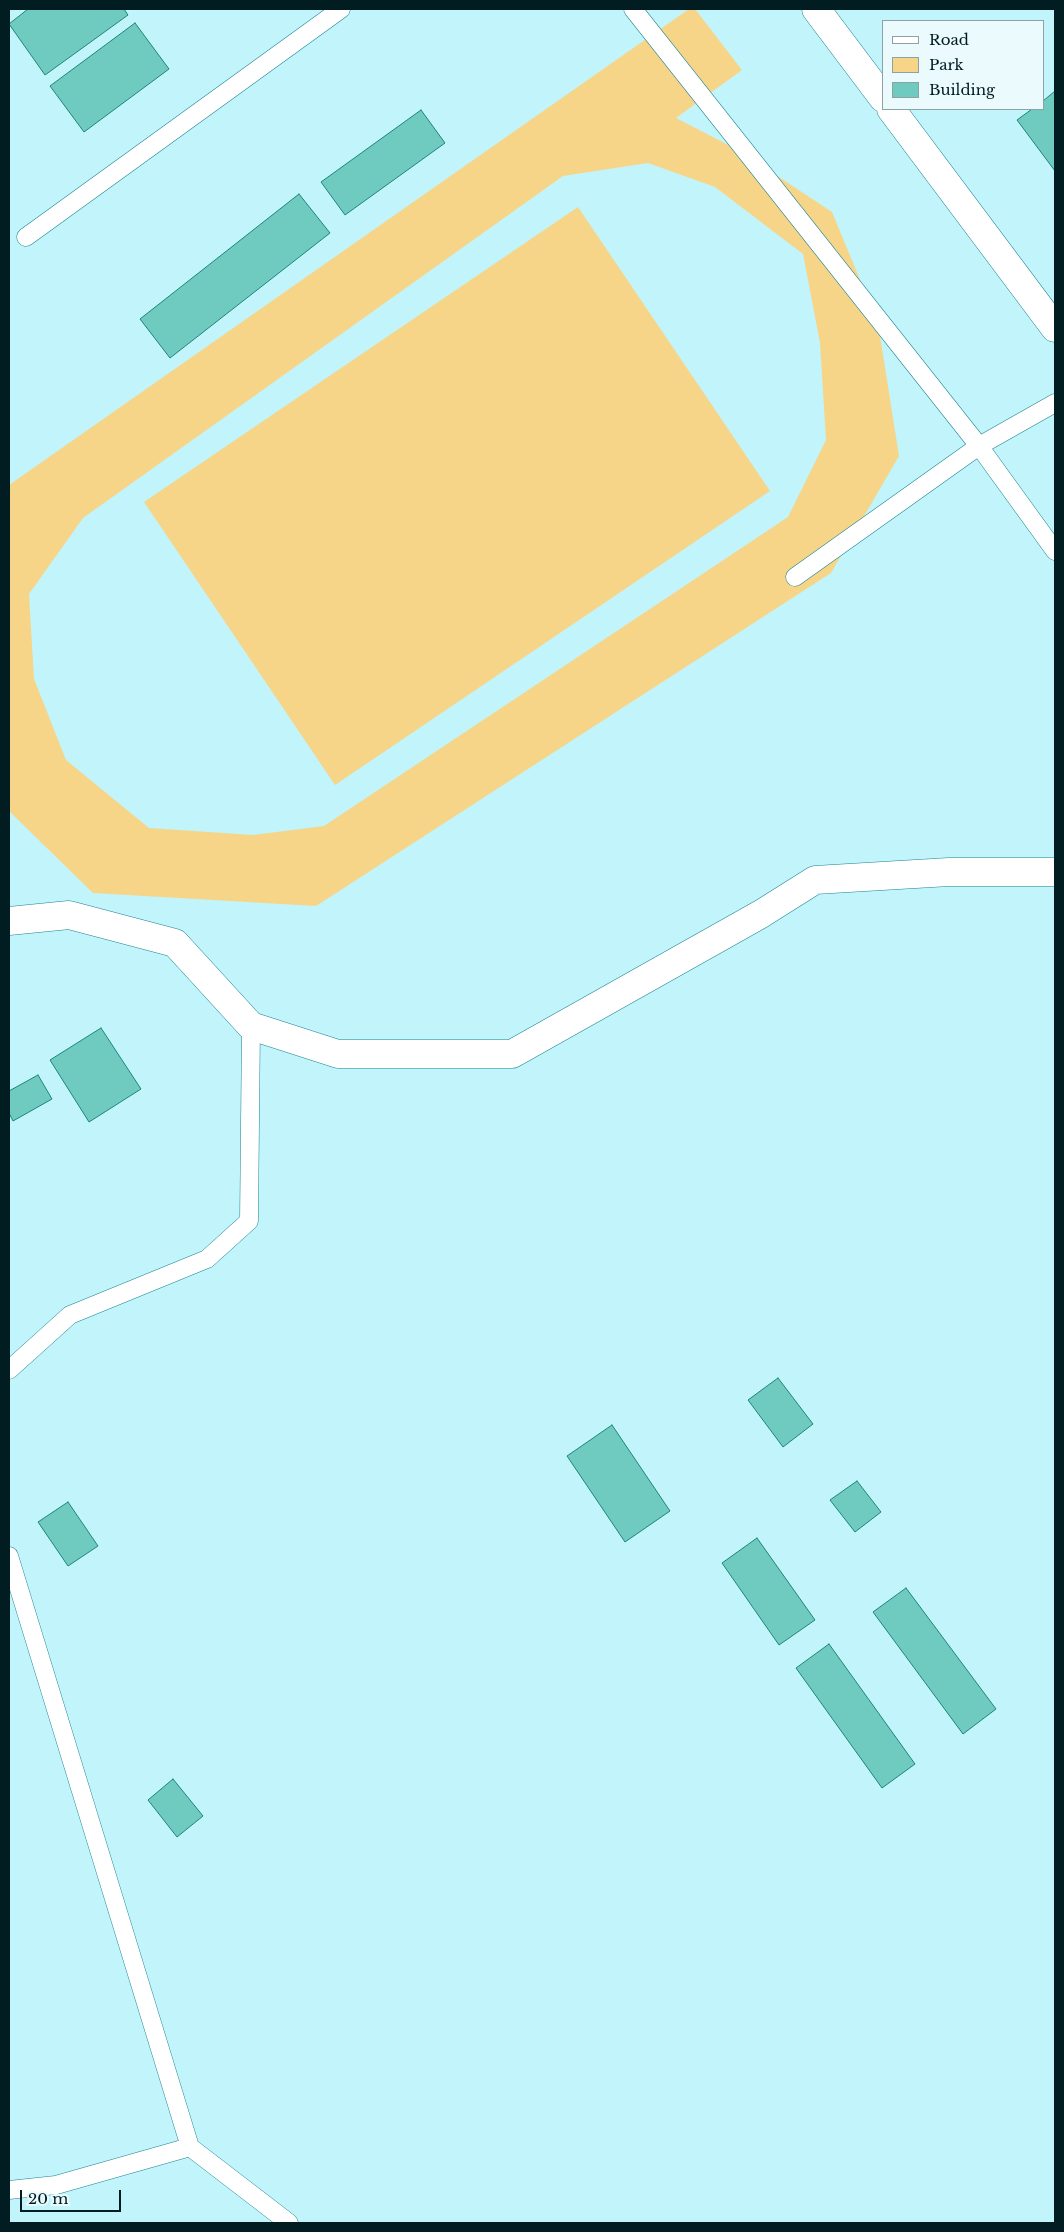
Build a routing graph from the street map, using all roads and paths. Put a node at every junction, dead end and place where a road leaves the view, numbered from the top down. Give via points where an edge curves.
1 (341, 9) edge
2 (633, 9) edge
3 (816, 9) edge
4 (882, 97) edge
5 (892, 110) edge
6 (26, 237) dead end
7 (1055, 328) edge
8 (1055, 402) edge
9 (979, 446) junction
10 (1055, 551) edge
11 (795, 576) dead end
12 (1055, 872) edge
13 (9, 921) edge
14 (251, 1026) junction
15 (9, 1370) edge
16 (9, 1556) edge
17 (190, 2147) junction
18 (9, 2190) edge
19 (289, 2223) edge

1 - 6 lane
2 - 9 lane
3 - 4 street
5 - 7 street
8 - 9 lane
9 - 10 lane
9 - 11 lane
12 - 14 street via 948,872 815,880 761,914 512,1054 338,1054
13 - 14 street via 69,915 175,943
14 - 15 lane via 249,1221 206,1259 70,1315
16 - 17 lane
17 - 18 lane via 56,2185
17 - 19 lane

